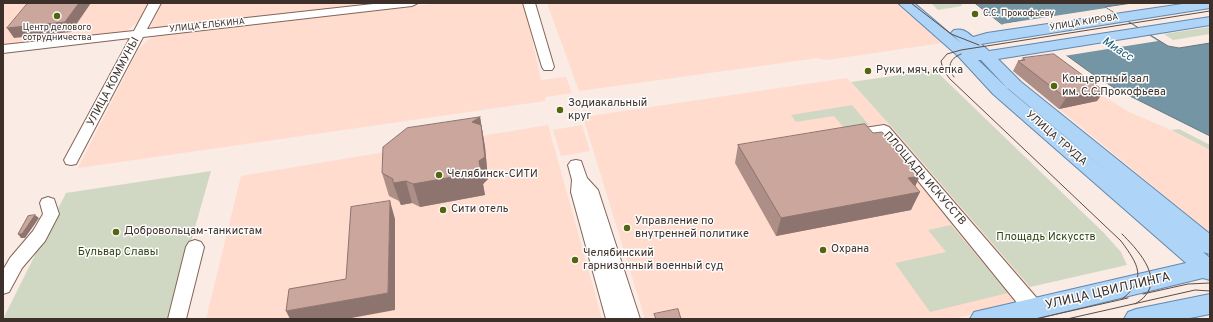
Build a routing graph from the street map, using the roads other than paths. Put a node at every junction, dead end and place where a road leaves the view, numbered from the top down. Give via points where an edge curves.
1 (155, 3) edge
2 (412, 3) edge
3 (529, 3) edge
4 (905, 3) edge
5 (922, 3) edge
6 (1210, 4) edge
7 (1210, 21) edge
8 (140, 33) junction
9 (3, 49) edge
10 (966, 49) junction
11 (986, 56) junction
12 (548, 67) dead end
13 (838, 138) edge
14 (71, 160) dead end
15 (48, 203) dead end
16 (1210, 246) edge
17 (195, 247) dead end
18 (1208, 269) edge
19 (3, 287) edge
20 (1210, 304) edge
21 (1034, 309) junction
22 (176, 319) edge
23 (615, 319) edge
24 (631, 319) edge
25 (982, 319) edge
26 (1136, 319) edge

1 - 8 street, УЛИЦА КОММУНЫ
2 - 8 street, УЛИЦА ЕЛЬКИНА
3 - 12 street
4 - 10 main road, УЛИЦА ТРУДА
5 - 10 main road, УЛИЦА ТРУДА
6 - 10 main road, УЛИЦА КИРОВА via 975,41
7 - 11 main road, УЛИЦА КИРОВА
8 - 9 street, УЛИЦА ЕЛЬКИНА
8 - 14 street, УЛИЦА КОММУНЫ
10 - 11 main road, УЛИЦА КИРОВА
10 - 18 main road, УЛИЦА ТРУДА via 977,68 999,90
11 - 16 main road, УЛИЦА ТРУДА via 1015,86
13 - 21 street, ПЛОЩАДЬ ИСКУССТВ via 884,130
15 - 19 street via 51,214 39,236 16,263
17 - 22 street
18 - 21 main road, УЛИЦА ЦВИЛЛИНГА
20 - 26 main road
21 - 25 main road, УЛИЦА ЦВИЛЛИНГА
23 - 24 street via 579,192 578,173 590,190

